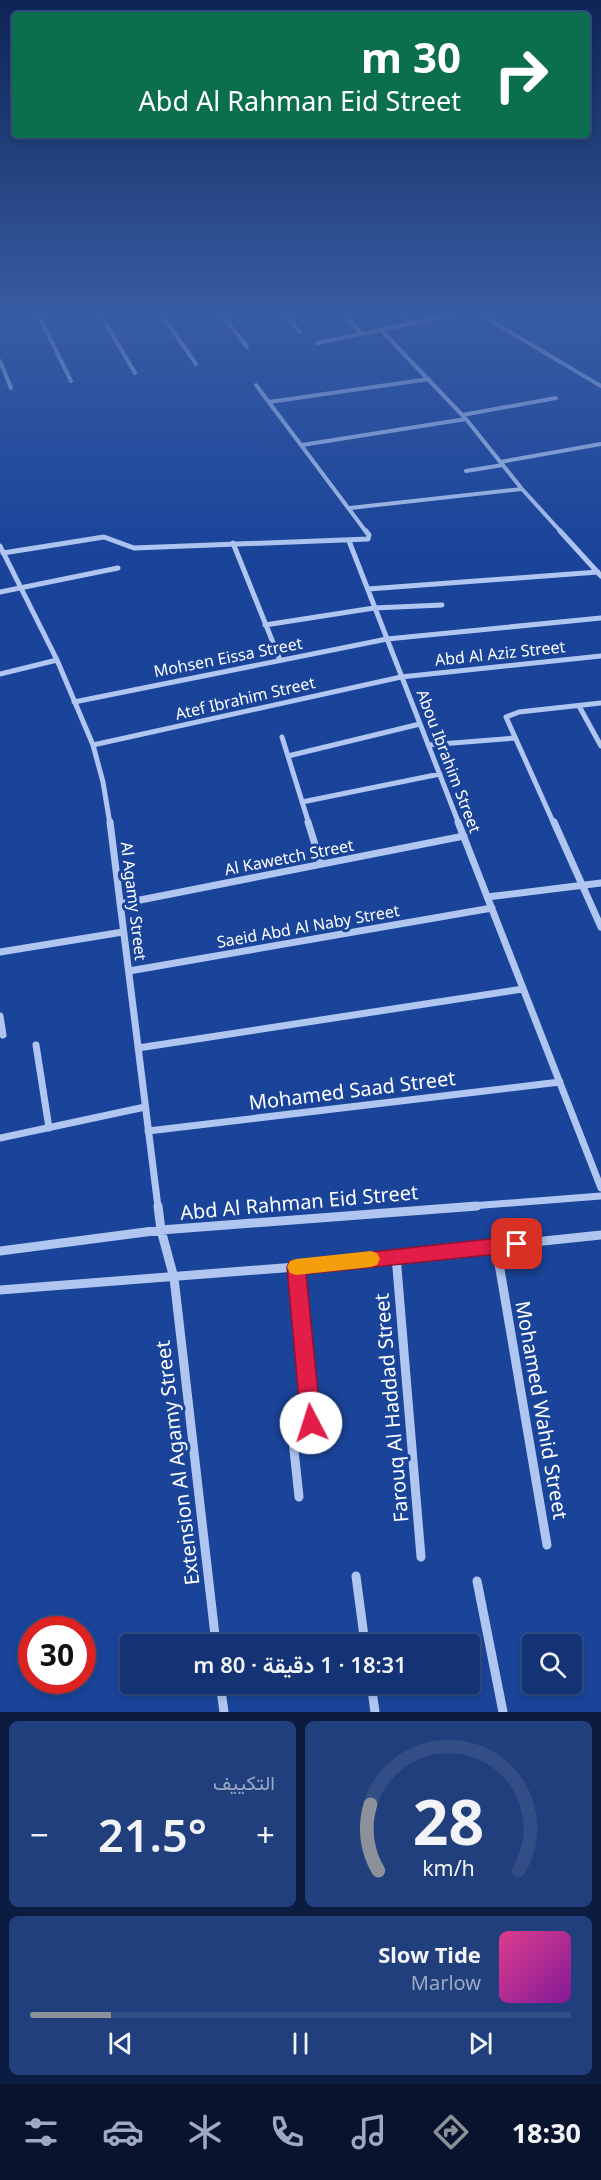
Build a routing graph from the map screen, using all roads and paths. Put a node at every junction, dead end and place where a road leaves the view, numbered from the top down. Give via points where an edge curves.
1 (261, 392) edge
2 (343, 392) edge
3 (440, 392) edge
4 (556, 398) dead end
5 (269, 402) junction
6 (462, 415) junction
7 (466, 419) junction
8 (601, 444) edge
9 (302, 445) junction
10 (502, 464) junction
11 (466, 471) dead end
12 (522, 489) junction
13 (350, 508) junction
14 (349, 541) junction
15 (233, 543) junction
16 (1, 550) edge
17 (118, 568) dead end
18 (599, 574) edge
19 (21, 588) junction
20 (368, 589) junction
21 (0, 592) edge
22 (442, 605) dead end
23 (374, 608) junction
24 (601, 618) edge
25 (266, 625) junction
26 (387, 639) junction
27 (601, 656) edge
28 (57, 660) junction
29 (280, 660) junction
30 (0, 674) edge
31 (401, 677) junction
32 (74, 702) junction
33 (601, 703) edge
34 (579, 706) junction
35 (420, 724) junction
36 (282, 737) dead end
37 (515, 738) junction
38 (93, 745) junction
39 (428, 745) junction
40 (601, 746) edge
41 (288, 756) junction
42 (440, 774) junction
43 (302, 801) junction
44 (464, 836) junction
45 (321, 864) junction
46 (601, 883) edge
47 (581, 885) junction
48 (487, 897) junction
49 (120, 904) junction
50 (492, 908) junction
51 (601, 927) edge
52 (123, 932) junction
53 (0, 952) edge
54 (129, 971) junction
55 (523, 990) junction
56 (0, 1016) edge
57 (3, 1035) dead end
58 (36, 1046) dead end
59 (138, 1048) junction
60 (560, 1082) junction
61 (145, 1107) junction
62 (49, 1128) junction
63 (148, 1131) junction
64 (0, 1138) edge
65 (601, 1188) edge
66 (601, 1196) edge
67 (161, 1230) junction
68 (601, 1235) edge
69 (496, 1246) junction
70 (0, 1251) edge
71 (396, 1256) junction
72 (296, 1267) junction
73 (174, 1278) junction
74 (0, 1290) edge
75 (299, 1497) dead end
76 (547, 1545) dead end
77 (421, 1557) dead end
78 (356, 1576) dead end
79 (477, 1581) dead end
80 (215, 1634) edge
81 (364, 1634) edge
82 (222, 1694) edge
83 (373, 1694) edge
84 (224, 1712) edge
85 (375, 1712) edge
86 (503, 1712) edge

1 - 5 street
2 - 5 street
3 - 6 street
4 - 6 street
5 - 9 street
6 - 7 street
7 - 9 street
7 - 10 street
8 - 10 street
9 - 13 street
10 - 11 street
10 - 12 street
12 - 13 street
12 - 18 street
13 - 14 street via 370,537
14 - 15 street
14 - 20 street, Abou Ibrahim Street
15 - 16 street via 134,548 104,537
15 - 25 street
16 - 19 street, Al Agamy Street
17 - 19 street
18 - 20 street
19 - 21 street
19 - 28 street, Al Agamy Street
20 - 23 street, Abou Ibrahim Street
22 - 23 street
23 - 25 street
23 - 26 street, Abou Ibrahim Street
24 - 26 street, Mohsen Eissa Street
25 - 29 street
26 - 29 street, Mohsen Eissa Street
26 - 31 street, Abou Ibrahim Street
27 - 31 street, Abd Al Aziz Street
28 - 30 street
28 - 32 street, Al Agamy Street
29 - 32 street, Mohsen Eissa Street
31 - 35 street, Abou Ibrahim Street
31 - 38 street, Atef Ibrahim Street
32 - 38 street, Al Agamy Street
33 - 34 street
34 - 37 street via 519,712 506,717
34 - 40 street
35 - 39 street, Abou Ibrahim Street
35 - 41 street
36 - 41 street
37 - 39 street
37 - 47 street
38 - 49 street, Al Agamy Street via 110,820
39 - 42 street, Abou Ibrahim Street
41 - 43 street
42 - 43 street
42 - 44 street, Abou Ibrahim Street
43 - 45 street
44 - 45 street, Al Kawetch Street
44 - 48 street, Abou Ibrahim Street
45 - 49 street, Al Kawetch Street
46 - 47 street
47 - 48 street
47 - 51 street
48 - 50 street, Abou Ibrahim Street
49 - 52 street, Al Agamy Street
50 - 54 street, Saeid Abd Al Naby Street
50 - 55 street, Abou Ibrahim Street
52 - 53 street
52 - 54 street, Al Agamy Street
54 - 59 street, Al Agamy Street
55 - 59 street
55 - 60 street, Abou Ibrahim Street
56 - 57 street
58 - 62 street
59 - 61 street, Al Agamy Street
60 - 63 street, Mohamed Saad Street
60 - 65 street, Abou Ibrahim Street
61 - 62 street
61 - 63 street, Al Agamy Street
62 - 64 street
63 - 67 street, Al Agamy Street
66 - 67 street, Abd Al Rahman Eid Street
67 - 70 street, Abd Al Rahman Eid Street
67 - 73 street, Al Agamy Street
68 - 69 street
69 - 71 street
69 - 76 street, Mohamed Wahid Street
71 - 72 street
71 - 77 street, Farouq Al Haddad Street
72 - 73 street
72 - 75 street via 311,1423 292,1431
73 - 74 street
73 - 80 street, Extension Al Agamy Street
78 - 81 street
79 - 86 street
82 - 84 street
83 - 85 street

